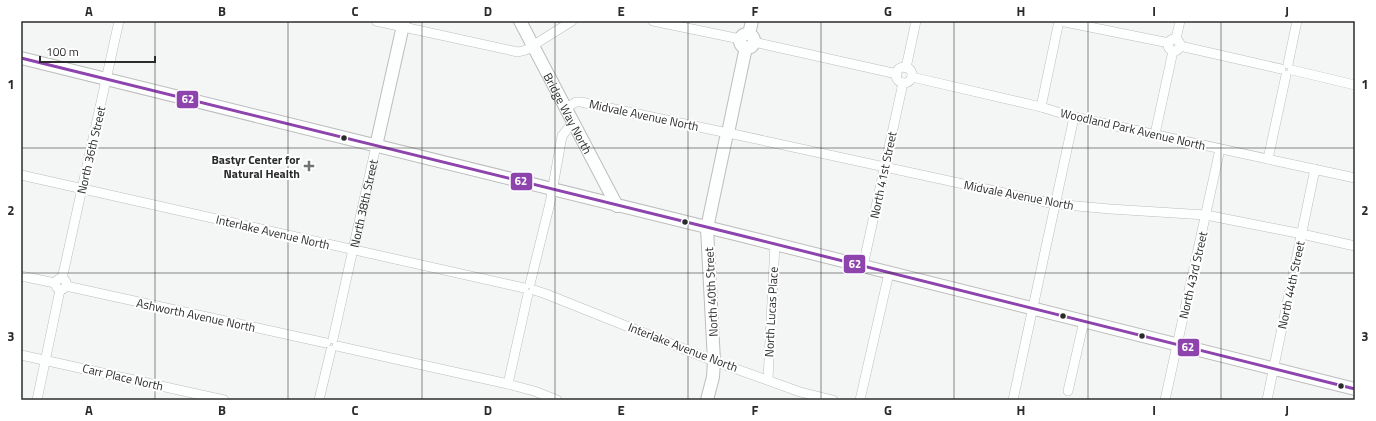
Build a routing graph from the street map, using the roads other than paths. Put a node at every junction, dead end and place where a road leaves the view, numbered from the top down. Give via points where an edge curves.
1 (119, 21) edge
2 (376, 21) edge
3 (520, 21) edge
4 (572, 21) edge
5 (653, 21) edge
6 (752, 21) edge
7 (916, 21) edge
8 (1060, 21) edge
9 (1180, 21) edge
10 (1297, 21) edge
11 (404, 24) edge
12 (747, 41) junction
13 (1175, 45) junction
14 (533, 46) junction
15 (21, 58) edge
16 (906, 68) junction
17 (1287, 69) junction
18 (897, 74) junction
19 (912, 77) junction
20 (106, 80) junction
21 (903, 83) junction
22 (1355, 85) edge
23 (1041, 107) junction
24 (566, 108) junction
25 (1074, 117) junction
26 (573, 122) junction
27 (728, 133) junction
28 (1155, 134) junction
29 (376, 146) junction
30 (1220, 149) junction
31 (1268, 159) junction
32 (885, 167) junction
33 (1315, 170) junction
34 (21, 175) edge
35 (1355, 178) edge
36 (82, 189) junction
37 (552, 190) junction
38 (1055, 204) junction
39 (617, 206) junction
40 (1206, 216) junction
41 (707, 228) junction
42 (1302, 234) junction
43 (775, 244) junction
44 (1355, 246) edge
45 (353, 250) junction
46 (863, 266) junction
47 (889, 273) junction
48 (21, 276) edge
49 (61, 284) junction
50 (529, 289) junction
51 (1033, 309) junction
52 (1084, 322) junction
53 (332, 344) junction
54 (1177, 345) junction
55 (21, 355) edge
56 (44, 360) junction
57 (714, 361) junction
58 (1274, 369) junction
59 (768, 380) junction
60 (508, 384) junction
61 (1355, 389) edge
62 (1068, 390) dead end
63 (533, 396) edge
64 (36, 400) edge
65 (224, 400) edge
66 (319, 400) edge
67 (557, 400) edge
68 (707, 400) edge
69 (834, 400) edge
70 (860, 400) edge
71 (1013, 400) edge
72 (1165, 400) edge
73 (1267, 400) edge

1 - 20 street, North 36th Street
2 - 11 street
3 - 14 main road, Bridge Way North
4 - 14 street
5 - 12 street
6 - 12 main road, North 40th Street
7 - 16 street
8 - 13 street
8 - 23 street
9 - 13 street
10 - 17 street
11 - 14 street via 513,52
11 - 29 main road, North 38th Street
12 - 18 street
12 - 27 main road, North 40th Street
13 - 17 street
13 - 28 street
14 - 24 main road, Bridge Way North
15 - 20 main road
16 - 18 street via 899,70
16 - 19 street via 912,73
17 - 22 street
17 - 31 street
18 - 21 street via 897,79
19 - 21 street
19 - 23 street, Woodland Park Avenue North
20 - 29 main road
20 - 36 street, North 36th Street
21 - 32 street, North 41st Street
23 - 25 street, Woodland Park Avenue North
24 - 26 main road, Bridge Way North
24 - 27 street, Midvale Avenue North via 581,102
25 - 28 street, Woodland Park Avenue North
25 - 38 street
26 - 37 street via 562,136
26 - 39 main road, Bridge Way North
27 - 32 street, Midvale Avenue North
27 - 41 main road, North 40th Street
28 - 30 street, Woodland Park Avenue North
29 - 37 main road
29 - 45 street, North 38th Street
30 - 31 street, Woodland Park Avenue North
30 - 40 street, North 43rd Street
31 - 33 street, Woodland Park Avenue North
32 - 38 street, Midvale Avenue North
32 - 46 street, North 41st Street
33 - 35 street, Woodland Park Avenue North
33 - 42 street, North 44th Street
34 - 36 street, Interlake Avenue North
36 - 45 street, Interlake Avenue North
36 - 49 street, North 36th Street
37 - 39 main road
37 - 50 street
38 - 40 street, Midvale Avenue North
38 - 51 street
39 - 41 main road
40 - 42 street, Midvale Avenue North
40 - 54 street, North 43rd Street
41 - 43 main road
41 - 57 main road, North 40th Street
42 - 44 street, Midvale Avenue North
42 - 58 street, North 44th Street
43 - 46 main road
43 - 59 street, North Lucas Place
45 - 50 street, Interlake Avenue North
45 - 53 street, North 38th Street
46 - 47 main road
47 - 51 main road
47 - 70 street
48 - 49 street, Ashworth Avenue North
49 - 53 street, Ashworth Avenue North
49 - 56 street, North 36th Street
50 - 57 street, Interlake Avenue North
50 - 60 street
51 - 52 main road
51 - 71 street
52 - 54 main road
52 - 62 street
53 - 60 street, Ashworth Avenue North
53 - 66 street, North 38th Street
54 - 58 main road
54 - 72 street, North 43rd Street
55 - 56 street, Carr Place North
56 - 64 street, North 36th Street
56 - 65 street, Carr Place North
57 - 59 street, Interlake Avenue North
57 - 68 main road, North 40th Street
58 - 61 main road
58 - 73 street, North 44th Street
59 - 69 street, Interlake Avenue North via 800,392
60 - 63 street, Ashworth Avenue North
63 - 67 street, Ashworth Avenue North

